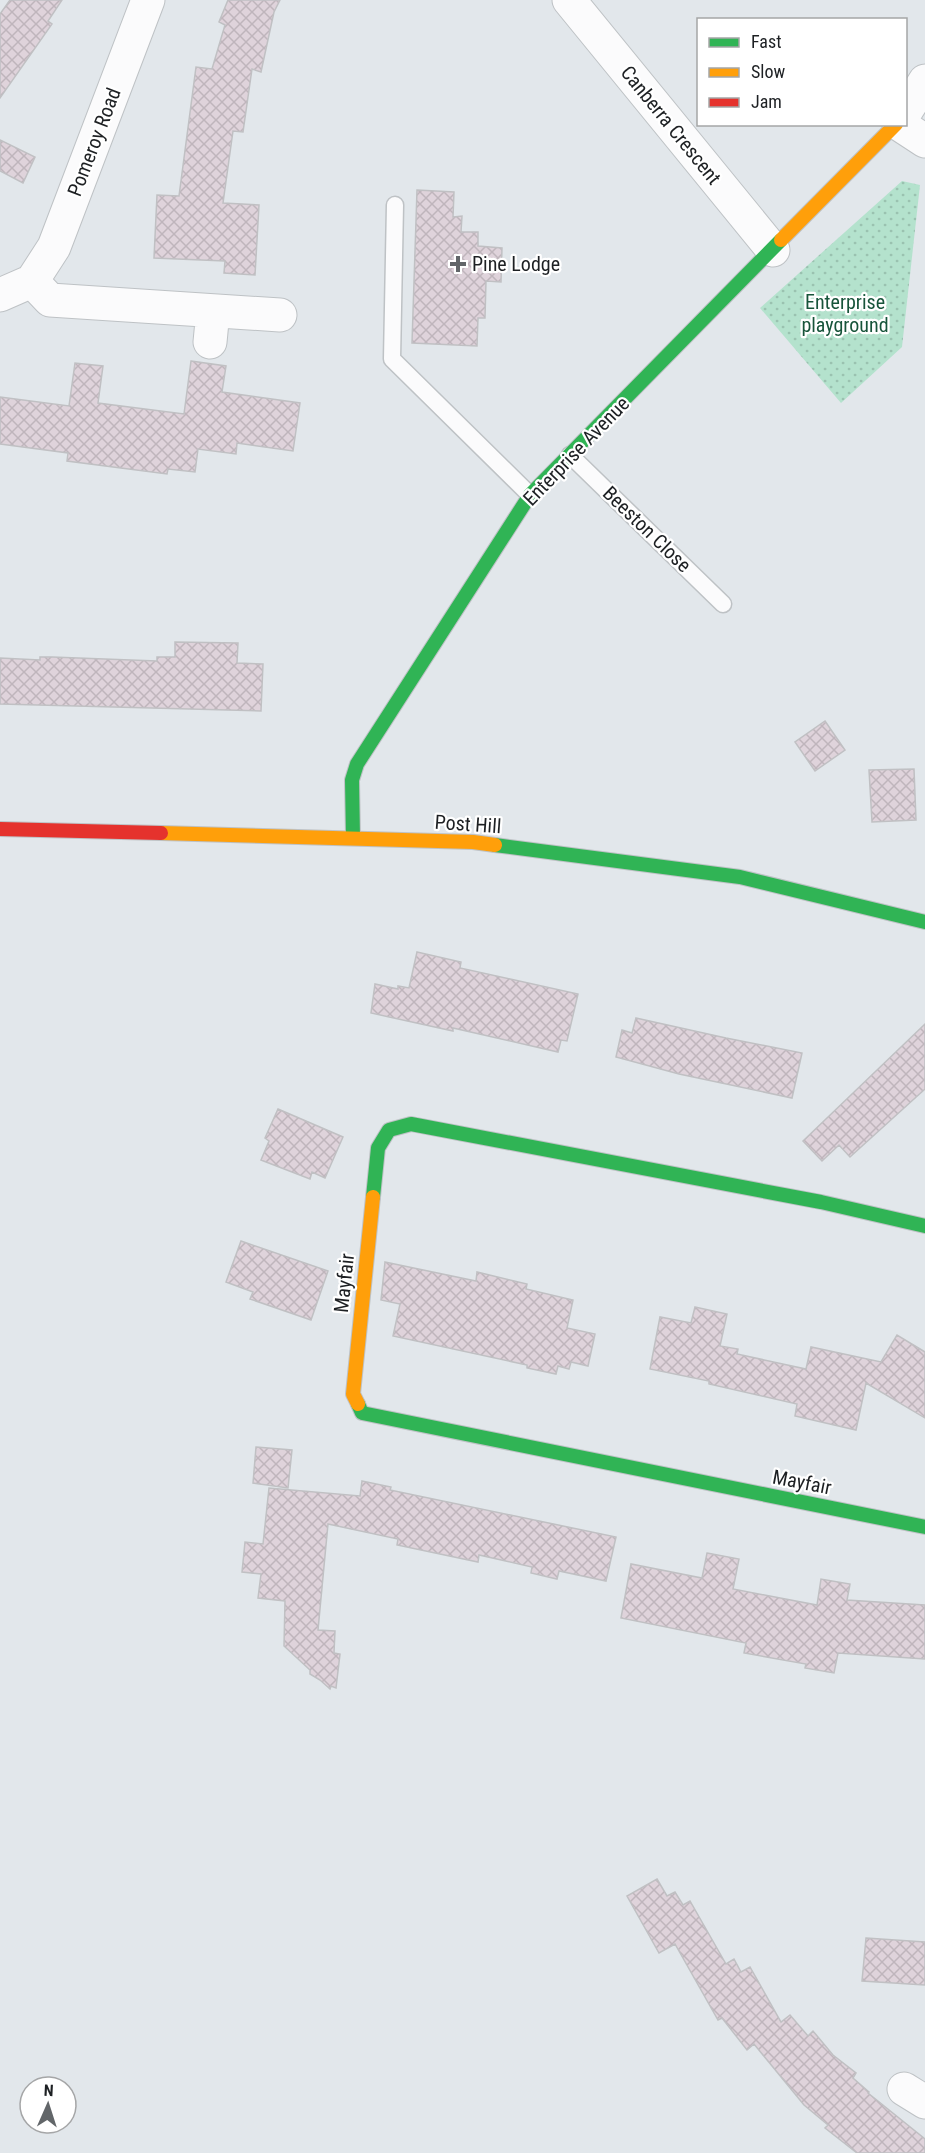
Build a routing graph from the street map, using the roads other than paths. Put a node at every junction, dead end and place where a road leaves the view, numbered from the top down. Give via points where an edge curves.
1 (148, 0) edge
2 (570, 0) edge
3 (925, 81) edge
4 (907, 109) edge
5 (896, 126) edge
6 (901, 126) edge
7 (925, 141) edge
8 (395, 205) dead end
9 (773, 250) junction
10 (32, 281) junction
11 (0, 295) edge
12 (213, 310) junction
13 (280, 315) dead end
14 (210, 342) dead end
15 (570, 455) junction
16 (530, 495) junction
17 (723, 604) dead end
18 (0, 829) edge
19 (353, 838) junction
20 (925, 922) edge
21 (925, 1226) edge
22 (925, 1527) edge

1 - 10 street, Pomeroy Road via 54,247
2 - 9 street, Canberra Crescent
3 - 4 street
5 - 9 street, Enterprise Avenue
6 - 7 street
8 - 16 lane via 392,359
9 - 15 street, Enterprise Avenue
10 - 11 street
10 - 12 street via 51,300
12 - 13 street
12 - 14 street
15 - 16 street, Enterprise Avenue
15 - 17 lane, Beeston Close
16 - 19 street, Enterprise Avenue via 357,764 352,780
18 - 19 street, Post Hill
19 - 20 street, Post Hill via 473,842 740,877
21 - 22 street, Mayfair via 820,1202 411,1124 389,1130 378,1148 353,1394 362,1413

